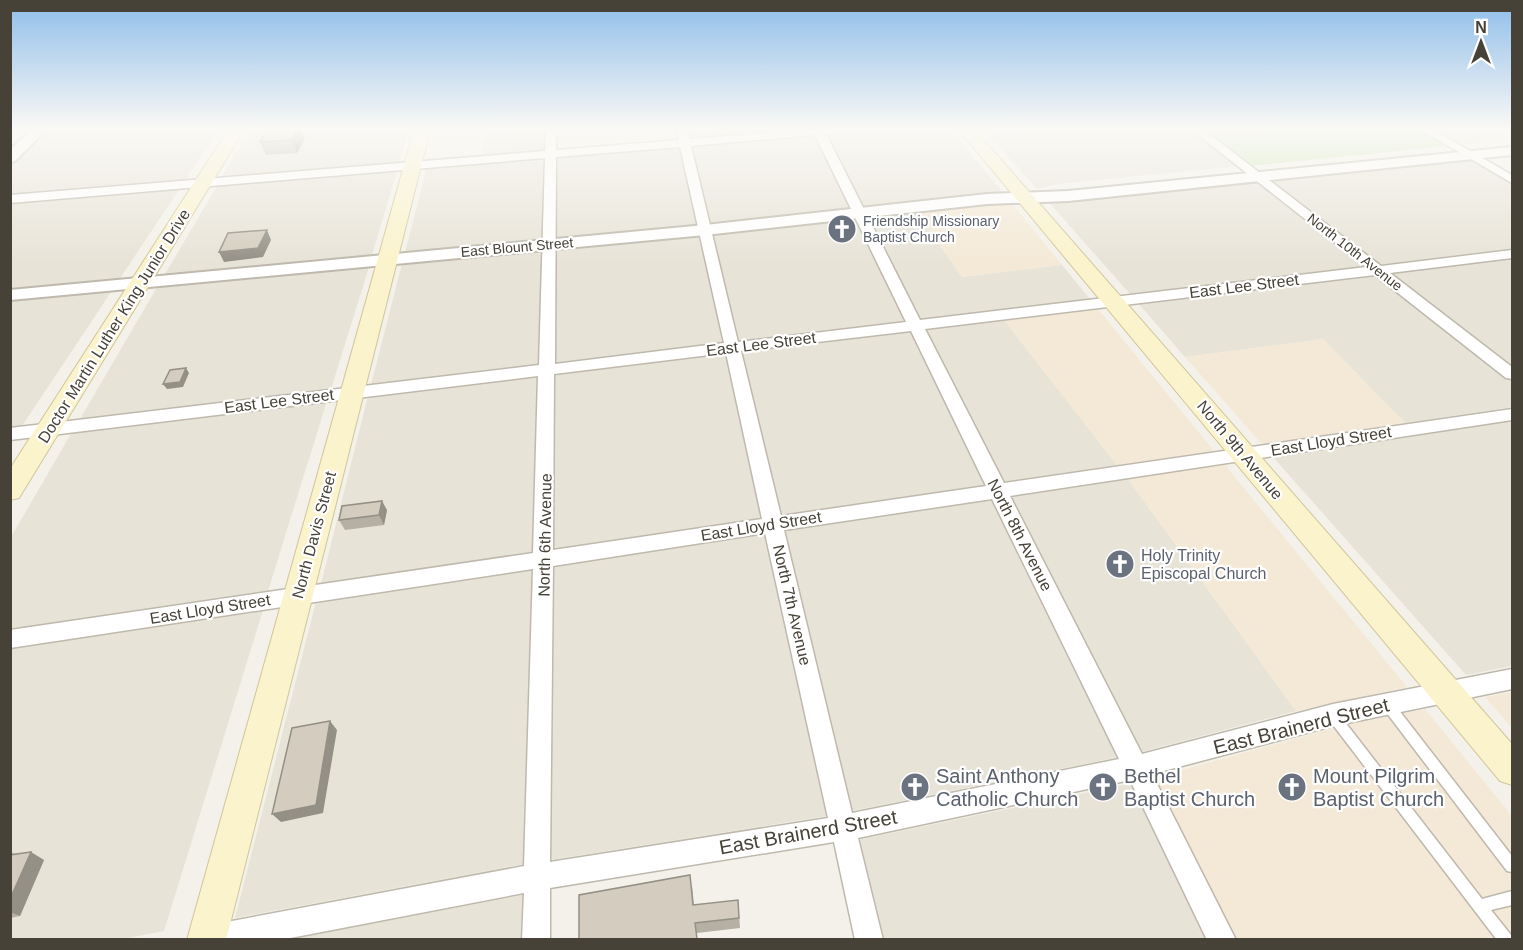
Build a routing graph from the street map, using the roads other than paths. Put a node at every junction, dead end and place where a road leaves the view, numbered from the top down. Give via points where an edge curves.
1 (208, 174) edge
2 (299, 174) edge
3 (410, 174) edge
4 (550, 174) edge
5 (692, 174) edge
6 (840, 174) edge
7 (1005, 174) edge
8 (1241, 174) edge
9 (1254, 174) edge
10 (203, 183) junction
11 (1023, 195) junction
12 (10, 199) edge
13 (861, 215) junction
14 (705, 230) junction
15 (549, 244) junction
16 (1512, 254) edge
17 (388, 258) junction
18 (1378, 270) junction
19 (141, 282) junction
20 (10, 296) edge
21 (1113, 301) junction
22 (916, 325) junction
23 (732, 347) junction
24 (547, 369) junction
25 (1512, 374) edge
26 (352, 393) junction
27 (1512, 414) edge
28 (49, 429) junction
29 (10, 434) edge
30 (1243, 454) junction
31 (10, 490) edge
32 (998, 491) junction
33 (774, 524) junction
34 (544, 559) junction
35 (298, 596) junction
36 (10, 639) edge
37 (1512, 679) edge
38 (1446, 692) junction
39 (1387, 704) junction
40 (1333, 715) junction
41 (1137, 767) junction
42 (1512, 769) edge
43 (842, 828) junction
44 (1512, 866) edge
45 (537, 877) junction
46 (1512, 898) edge
47 (1480, 906) junction
48 (206, 939) edge
49 (536, 939) edge
50 (869, 939) edge
51 (1222, 939) edge
52 (1506, 939) edge

1 - 10 main road, Doctor Martin Luther King Junior Drive
2 - 10 street
3 - 17 main road, North Davis Street
4 - 15 street, North 6th Avenue
5 - 14 street, North 7th Avenue
6 - 13 street, North 8th Avenue
7 - 11 main road, North 9th Avenue
8 - 11 street, East Blount Street via 1068,196
9 - 18 street, North 10th Avenue
10 - 12 street
10 - 19 main road, Doctor Martin Luther King Junior Drive
11 - 13 street, East Blount Street
11 - 21 main road, North 9th Avenue
13 - 14 street, East Blount Street
13 - 22 street, North 8th Avenue
14 - 15 street, East Blount Street
14 - 23 street, North 7th Avenue
15 - 17 street, East Blount Street
15 - 24 street, North 6th Avenue
16 - 18 street, East Lee Street
17 - 19 street, East Blount Street
17 - 26 main road, North Davis Street
18 - 21 street, East Lee Street
18 - 25 street, North 10th Avenue
19 - 20 street, East Blount Street
19 - 28 main road, Doctor Martin Luther King Junior Drive
21 - 22 street, East Lee Street
21 - 30 main road, North 9th Avenue
22 - 23 street, East Lee Street
22 - 32 street, North 8th Avenue
23 - 24 street, East Lee Street
23 - 33 street, North 7th Avenue
24 - 26 street, East Lee Street
24 - 34 street, North 6th Avenue
26 - 28 street, East Lee Street
26 - 35 main road, North Davis Street
27 - 30 street, East Lloyd Street
28 - 29 street, East Lee Street
28 - 31 main road, Doctor Martin Luther King Junior Drive
30 - 32 street, East Lloyd Street
30 - 38 main road, North 9th Avenue
32 - 33 street, East Lloyd Street
32 - 41 street, North 8th Avenue
33 - 34 street, East Lloyd Street
33 - 43 street, North 7th Avenue
34 - 35 street, East Lloyd Street
34 - 45 street, North 6th Avenue
35 - 36 street, East Lloyd Street
35 - 48 main road, North Davis Street
37 - 38 street, East Brainerd Street
38 - 39 street, East Brainerd Street
38 - 42 main road, North 9th Avenue
39 - 40 street, East Brainerd Street
39 - 44 lane
40 - 41 street, East Brainerd Street
40 - 47 lane
41 - 43 street, East Brainerd Street
41 - 51 street, North 8th Avenue
43 - 45 street, East Brainerd Street
43 - 50 street, North 7th Avenue
45 - 48 street, East Brainerd Street
45 - 49 street, North 6th Avenue
46 - 47 lane
47 - 52 lane

